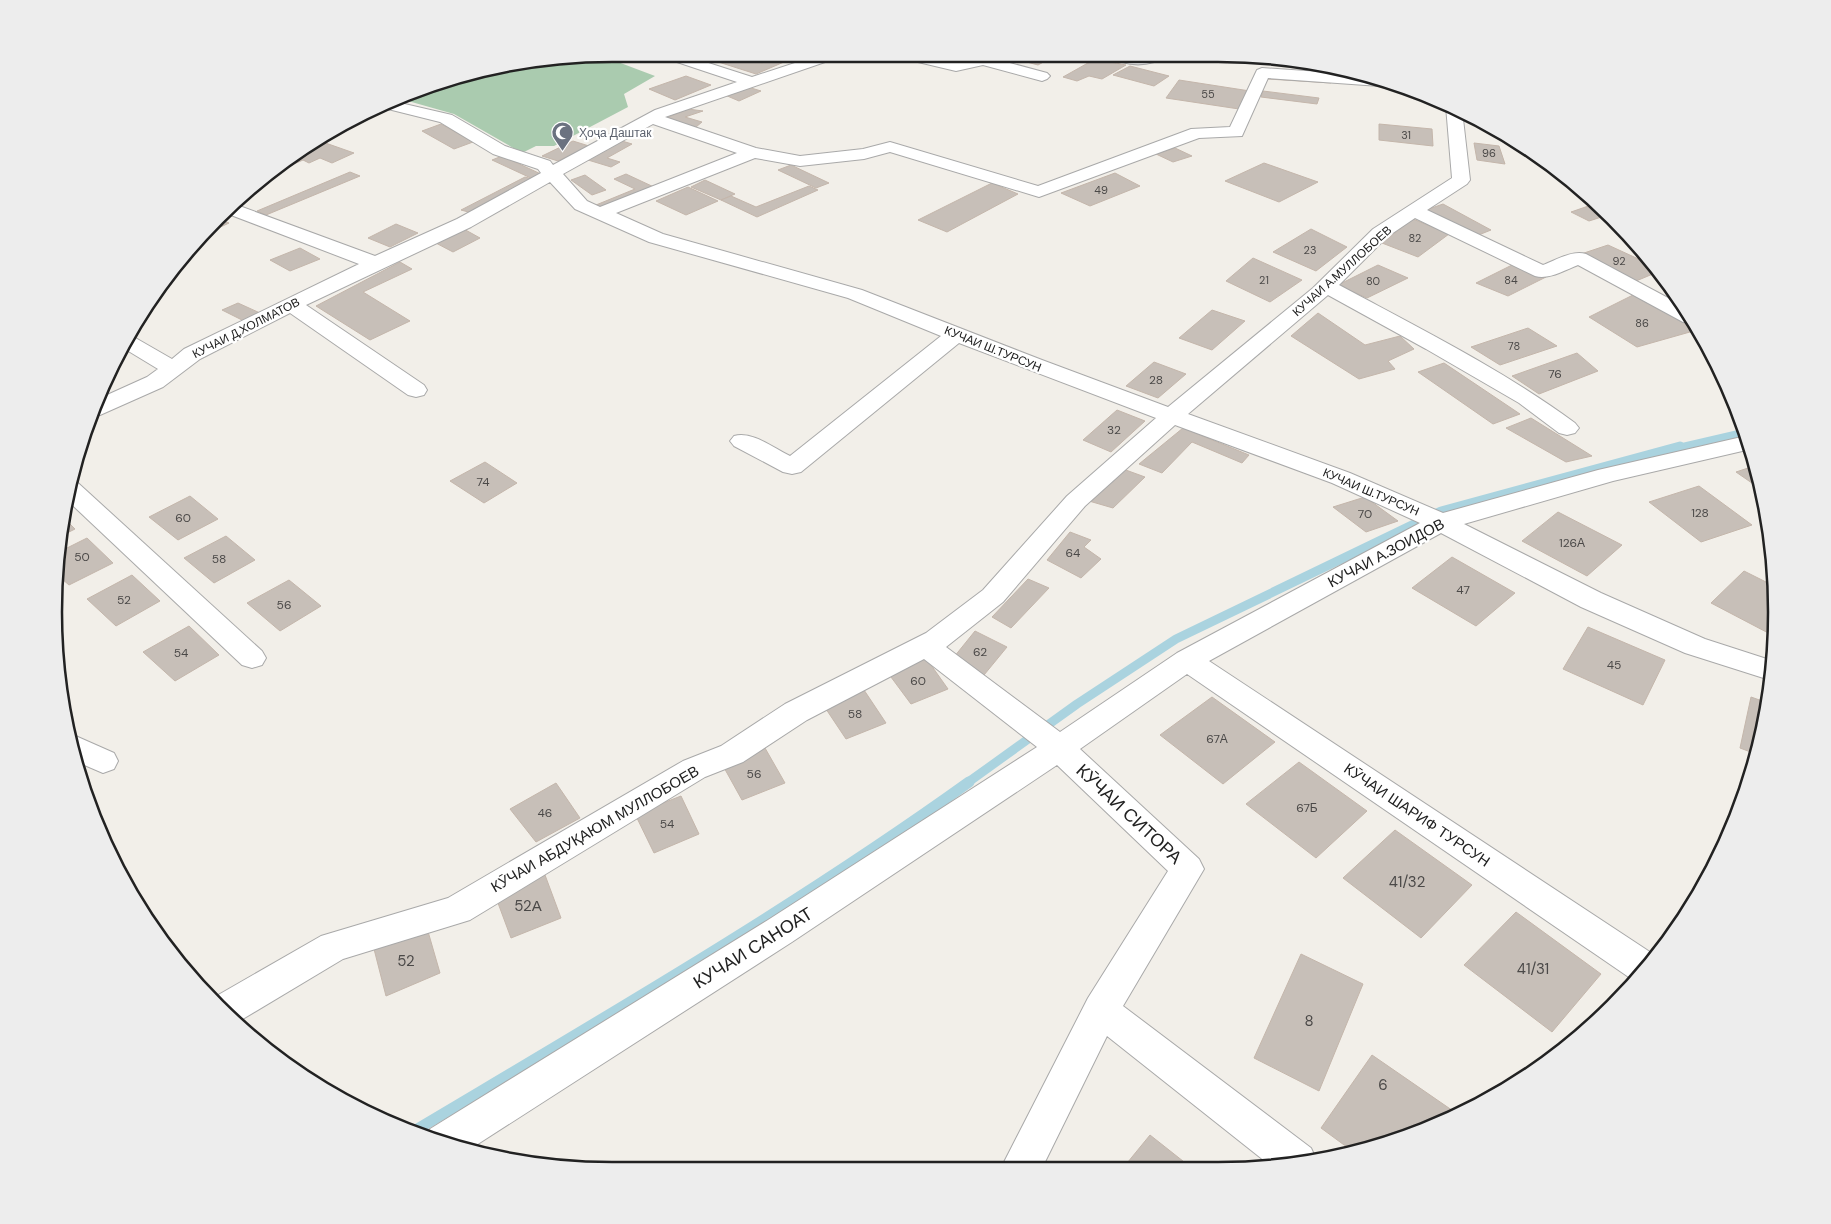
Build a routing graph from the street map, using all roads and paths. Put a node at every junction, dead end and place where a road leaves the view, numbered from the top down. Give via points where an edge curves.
1 (691, 62) edge
2 (811, 62) edge
3 (937, 62) edge
4 (974, 62) edge
5 (990, 62) edge
6 (1042, 76) dead end
7 (1353, 79) edge
8 (752, 82) junction
9 (396, 107) edge
10 (1455, 116) edge
11 (651, 118) junction
12 (752, 153) junction
13 (552, 174) junction
14 (236, 211) edge
15 (1414, 211) junction
16 (600, 213) junction
17 (376, 263) junction
18 (1326, 286) junction
19 (292, 305) junction
20 (1679, 312) edge
21 (956, 334) junction
22 (132, 344) edge
23 (174, 368) junction
24 (416, 390) dead end
25 (103, 405) edge
26 (1170, 416) junction
27 (1567, 428) dead end
28 (742, 441) dead end
29 (1742, 444) edge
30 (76, 494) edge
31 (1433, 519) junction
32 (925, 645) junction
33 (252, 658) dead end
34 (1187, 660) junction
35 (1765, 669) edge
36 (1045, 737) junction
37 (80, 751) edge
38 (102, 762) dead end
39 (1640, 965) edge
40 (230, 1007) edge
41 (1101, 1010) junction
42 (452, 1137) edge
43 (1291, 1157) edge
44 (1024, 1162) edge

1 - 8 street
2 - 8 street, КУЧАИ Д,ХОЛМАТОВ
3 - 4 street via 956,66
5 - 6 street
7 - 12 street via 1262,73 1236,132 1197,133 1039,192 890,147 864,154 800,160
8 - 11 street, КУЧАИ Д,ХОЛМАТОВ
9 - 13 street via 446,118 499,150 544,166
10 - 15 street, КУЧАИ А.МУЛЛОБОЕВ via 1462,180
11 - 12 street
11 - 13 street, КУЧАИ Д,ХОЛМАТОВ
12 - 16 street
13 - 16 street, КУЧАИ Ш.ТУРСУН via 581,205
13 - 17 street, КУЧАИ Д,ХОЛМАТОВ via 464,223
14 - 17 street
15 - 18 street, КУЧАИ А.МУЛЛОБОЕВ via 1380,234
15 - 20 street via 1542,272 1579,258
16 - 21 street, КУЧАИ Ш.ТУРСУН via 656,238 854,294
17 - 19 street, КУЧАИ Д,ХОЛМАТОВ
18 - 26 street, КУЧАИ А.МУЛЛОБОЕВ
18 - 27 street via 1527,398
19 - 23 street, КУЧАИ Д,ХОЛМАТОВ via 192,354
19 - 24 street
21 - 26 street, КУЧАИ Ш.ТУРСУН
21 - 28 street via 792,467
22 - 23 street
23 - 25 street, КУЧАИ Д,ХОЛМАТОВ via 155,382
26 - 31 street, КУЧАИ Ш.ТУРСУН via 1341,478
26 - 32 street, КӮЧАИ АБДУҚАЮМ МУЛЛОБОЕВ via 1076,501 994,596
29 - 31 street, КУЧАИ А.ЗОИДОВ
30 - 33 street
31 - 34 street, КУЧАИ А.ЗОИДОВ
31 - 35 street via 1609,608 1695,646
32 - 36 street
32 - 40 street, КӮЧАИ АБДУҚАЮМ МУЛЛОБОЕВ via 796,712 732,754 694,769 458,910 333,947
34 - 36 street, КУЧАИ А.ЗОИДОВ
34 - 39 street, КӮЧАИ ШАРИФ ТУРСУН
36 - 41 street, КӮЧАИ СИТОРА via 1187,869
36 - 42 street, КУЧАИ САНОАТ via 780,931
37 - 38 street
41 - 43 street
41 - 44 street, КӮЧАИ СИТОРА

